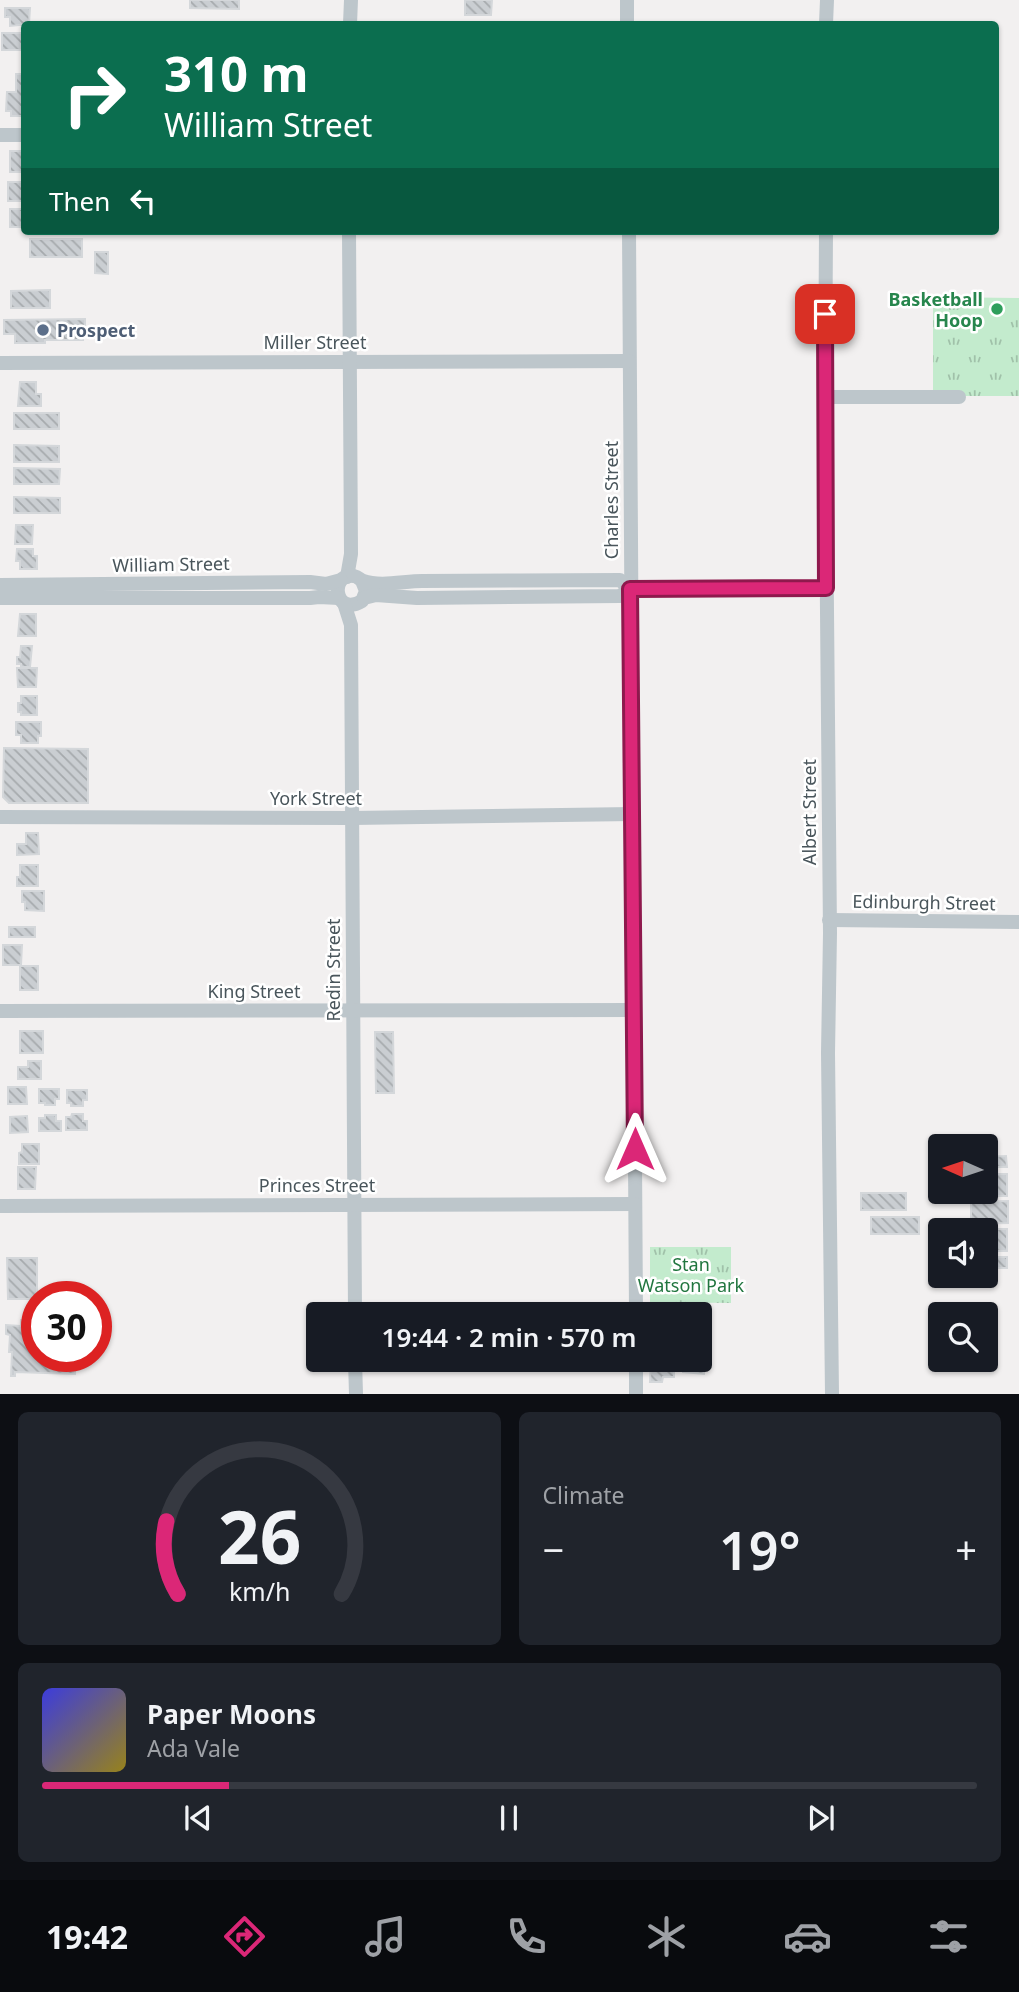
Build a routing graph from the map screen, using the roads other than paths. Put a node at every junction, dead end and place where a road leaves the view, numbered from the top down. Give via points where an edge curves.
1 (351, 0) edge
2 (627, 0) edge
3 (827, 0) edge
4 (350, 21) edge
5 (627, 21) edge
6 (827, 21) edge
7 (0, 135) edge
8 (21, 135) edge
9 (349, 235) edge
10 (628, 235) edge
11 (826, 235) edge
12 (349, 361) junction
13 (629, 361) junction
14 (0, 363) edge
15 (825, 397) junction
16 (959, 397) dead end
17 (352, 579) junction
18 (0, 585) edge
19 (826, 588) junction
20 (630, 589) junction
21 (0, 598) edge
22 (351, 601) junction
23 (632, 814) junction
24 (0, 817) edge
25 (352, 818) junction
26 (829, 920) junction
27 (1019, 922) edge
28 (353, 1010) junction
29 (634, 1010) junction
30 (0, 1011) edge
31 (354, 1204) junction
32 (635, 1204) junction
33 (0, 1206) edge
34 (355, 1302) edge
35 (636, 1302) edge
36 (355, 1372) edge
37 (636, 1372) edge
38 (356, 1394) edge
39 (636, 1394) edge
40 (832, 1394) edge

1 - 4 street
2 - 5 street
3 - 6 street
7 - 8 street
9 - 12 street
10 - 13 street, Charles Street
11 - 15 street, Albert Street
12 - 13 street, Miller Street
12 - 14 street, Miller Street
12 - 17 street
13 - 20 street, Charles Street
15 - 16 street
15 - 19 street, Albert Street
17 - 18 street, William Street via 326,584
17 - 20 street, William Street via 377,583 620,580
17 - 22 street via 366,591
17 - 22 street via 337,589
19 - 20 street, William Street
19 - 26 street, Albert Street
20 - 22 street, William Street via 620,596 376,595
20 - 23 street, Charles Street
21 - 22 street, William Street via 319,597
22 - 25 street, Redin Street
23 - 25 street, York Street
23 - 29 street, Charles Street
24 - 25 street, York Street
25 - 28 street, Redin Street
26 - 27 street, Edinburgh Street
26 - 40 street, Albert Street
28 - 29 street, King Street
28 - 30 street, King Street
28 - 31 street, Redin Street
29 - 32 street, Charles Street
31 - 32 street, Princes Street
31 - 33 street, Princes Street
31 - 34 street, Redin Street
32 - 35 street, Charles Street
36 - 38 street
37 - 39 street

